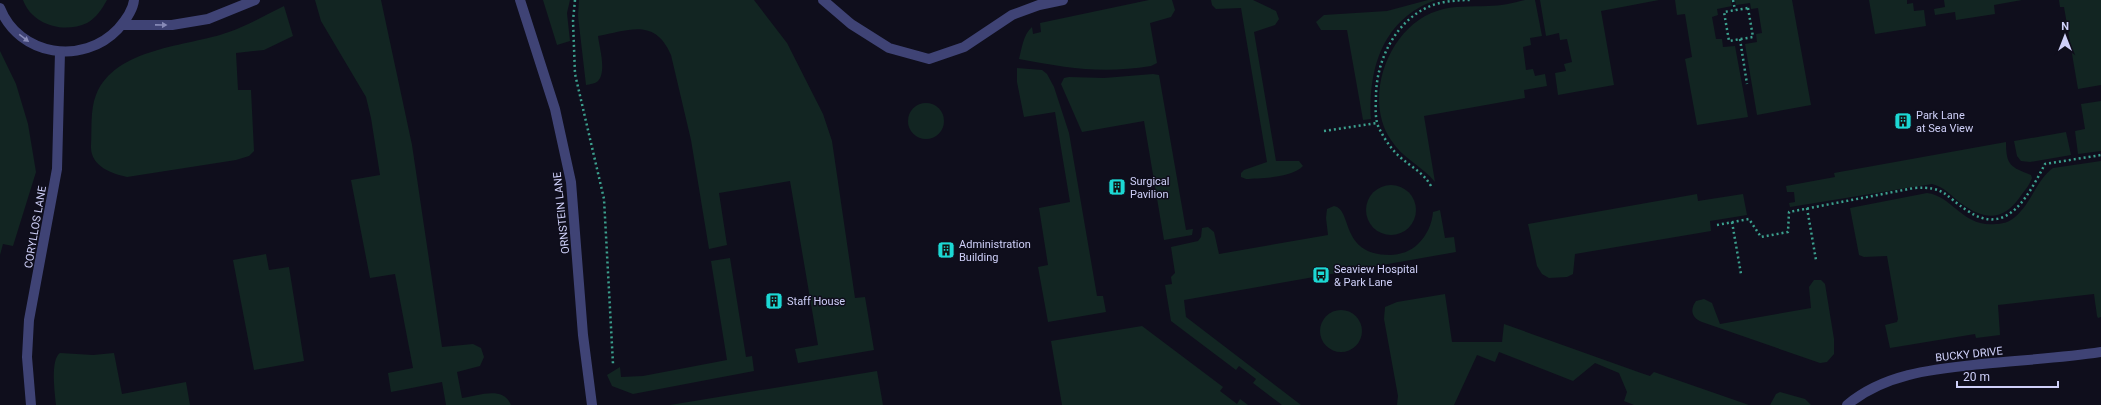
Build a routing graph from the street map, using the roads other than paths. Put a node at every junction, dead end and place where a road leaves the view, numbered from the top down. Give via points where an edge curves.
1 (134, 0) edge
2 (255, 0) edge
3 (520, 0) edge
4 (823, 0) edge
5 (1063, 0) edge
6 (0, 8) edge
7 (122, 25) junction
8 (60, 52) junction
9 (2101, 352) edge
10 (31, 405) edge
11 (592, 405) edge
12 (1846, 405) edge

1 - 7 lane
7 -> 2 lane via 172,25 208,19
3 - 11 lane, ORNSTEIN LANE via 555,109 571,182 582,335
4 - 5 lane via 851,24 888,48 929,59 964,47 1012,15
6 -> 8 lane via 16,32 25,39 47,50
7 - 8 lane via 112,36 98,45 78,51
8 - 10 lane, CORYLLOS LANE via 58,169 29,320 27,357
9 - 12 lane, BUCKY DRIVE via 1935,369 1886,382

